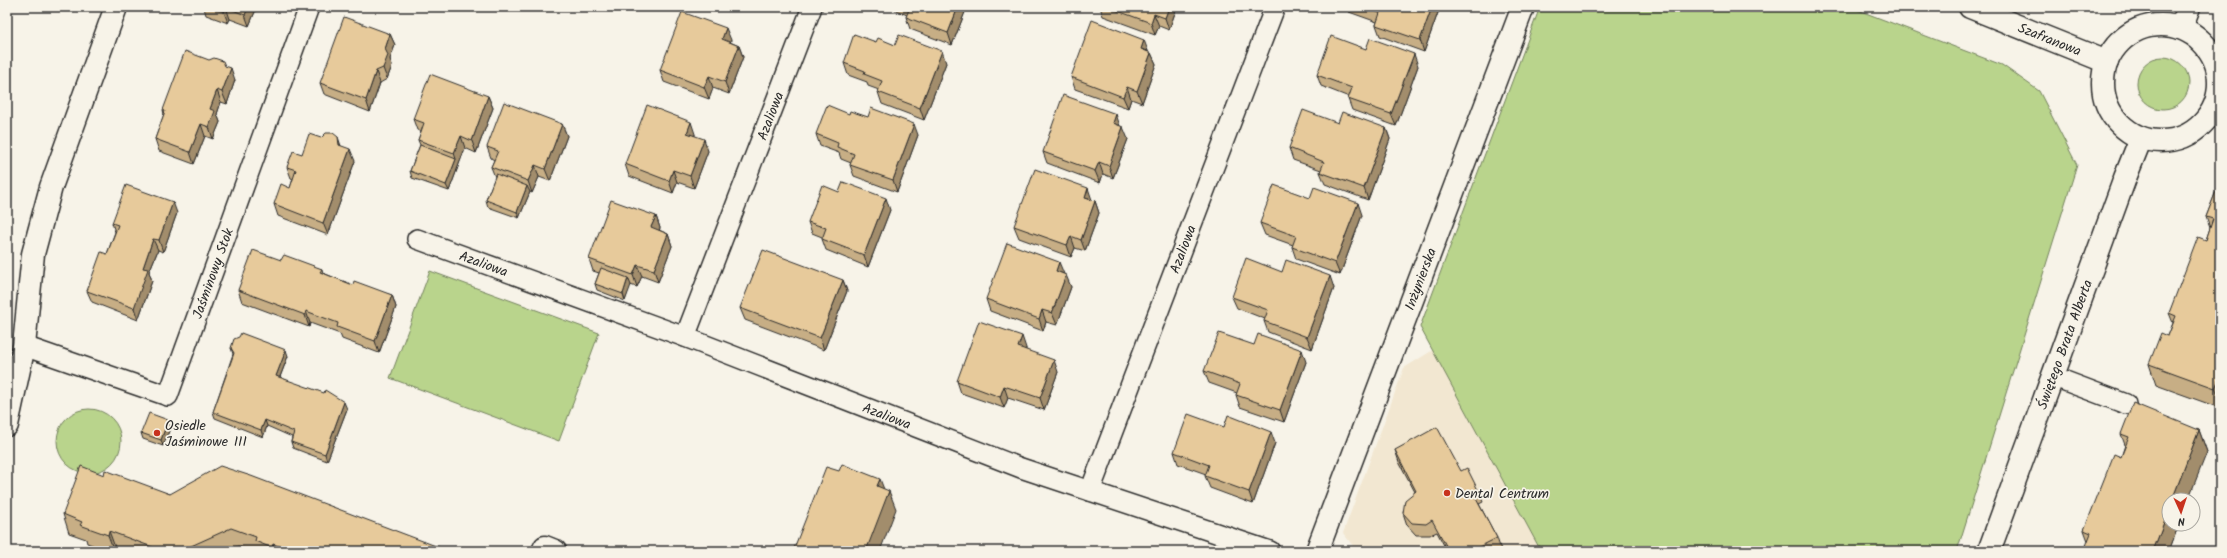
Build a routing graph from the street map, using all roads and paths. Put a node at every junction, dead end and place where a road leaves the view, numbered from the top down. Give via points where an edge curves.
1 (116, 7) edge
2 (309, 7) edge
3 (812, 7) edge
4 (1276, 7) edge
5 (1523, 7) edge
6 (1970, 7) edge
7 (2189, 7) edge
8 (2181, 28) junction
9 (2107, 62) junction
10 (2218, 104) edge
11 (2141, 138) junction
12 (417, 240) dead end
13 (685, 337) junction
14 (24, 346) junction
15 (2052, 376) junction
16 (2126, 404) dead end
17 (7, 425) edge
18 (1090, 491) junction
19 (544, 551) edge
20 (555, 551) edge
21 (1270, 551) edge
22 (1317, 551) edge
23 (1989, 551) edge

1 - 14 street via 51,187 33,254
2 - 14 lane, Jaśminowy Stok via 168,396
3 - 13 lane, Azaliowa
4 - 18 lane, Azaliowa
5 - 22 street, Inżynierska
6 - 9 street, Szafranowa
7 - 8 street
8 - 9 street via 2168,25 2150,26 2133,32 2119,43
8 - 10 street via 2200,40 2218,67
9 - 11 street via 2103,74 2103,92 2108,109 2118,123
10 - 11 street via 2198,129 2182,138 2165,142
11 - 15 street, Świętego Brata Alberta
12 - 13 lane, Azaliowa
13 - 18 lane, Azaliowa via 1021,468
14 - 17 street
15 - 16 lane
15 - 23 street, Świętego Brata Alberta
18 - 21 lane, Azaliowa
19 - 20 street via 545,547

